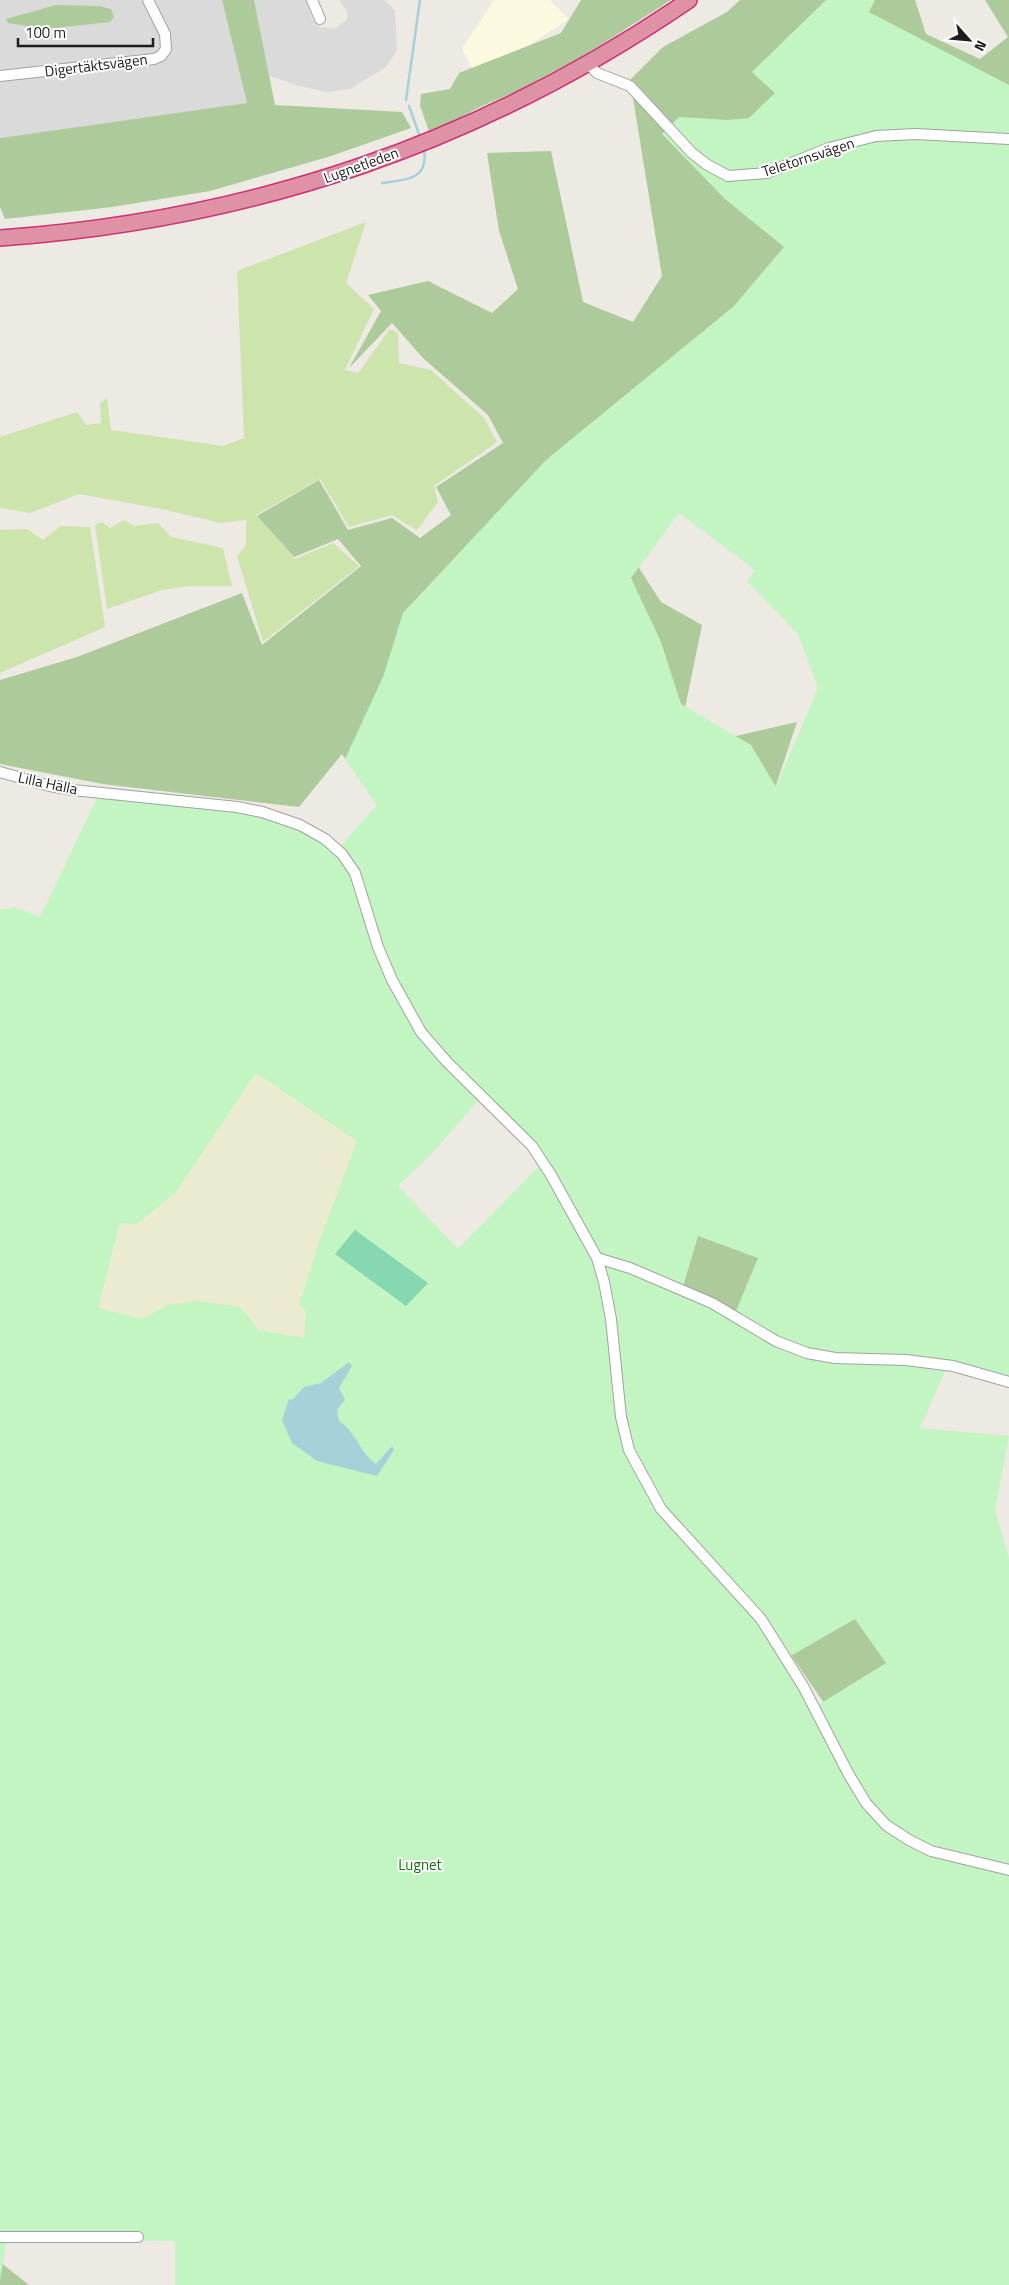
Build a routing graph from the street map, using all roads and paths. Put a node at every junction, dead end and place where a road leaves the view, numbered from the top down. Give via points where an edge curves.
1 (148, 0) edge
2 (312, 0) edge
3 (689, 0) edge
4 (320, 19) dead end
5 (588, 64) junction
6 (0, 76) edge
7 (1009, 139) edge
8 (0, 238) edge
9 (0, 772) edge
10 (597, 1258) junction
11 (1009, 1382) edge
12 (1009, 1870) edge
13 (0, 2237) edge
14 (138, 2237) dead end

1 - 6 street, Digertäktsvägen via 165,34 166,49 160,56
2 - 4 street
3 - 5 highway, Lugnetleden
5 - 7 street, Teletornsvägen via 598,73 630,86 692,153 728,176 767,173 829,148 876,136 929,134
5 - 8 highway, Lugnetleden via 458,129 290,190 122,226
9 - 10 street, Lilla Hälla via 50,786 262,812 300,825 325,839 342,854 355,873 378,947 406,1008 421,1032 532,1146
10 - 11 street via 630,1268 712,1303 776,1341 807,1353 821,1357 906,1360 953,1366
10 - 12 street, Lilla Hälla via 611,1319 620,1417 629,1450 661,1509 761,1620 803,1686 858,1791 886,1825 931,1851
13 - 14 street

